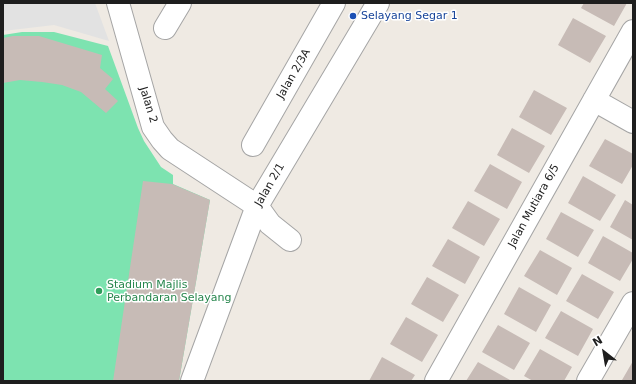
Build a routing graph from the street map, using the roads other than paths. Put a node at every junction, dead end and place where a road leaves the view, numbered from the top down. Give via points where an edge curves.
1 (118, 3) edge
2 (180, 3) edge
3 (334, 3) edge
4 (378, 3) edge
5 (165, 28) dead end
6 (633, 31) edge
7 (594, 100) junction
8 (633, 122) edge
9 (253, 145) dead end
10 (257, 206) junction
11 (290, 240) dead end
12 (633, 303) edge
13 (192, 381) edge
14 (436, 381) edge
15 (588, 381) edge

1 - 10 street, Jalan 2 via 154,127 162,140 170,149
2 - 5 street
3 - 9 street, Jalan 2/3A
4 - 10 street, Jalan 2/1
6 - 7 street, Jalan Mutiara 6/5
7 - 8 street
7 - 14 street, Jalan Mutiara 6/5
10 - 11 street via 270,224
10 - 13 street, Jalan 2/1
12 - 15 street

